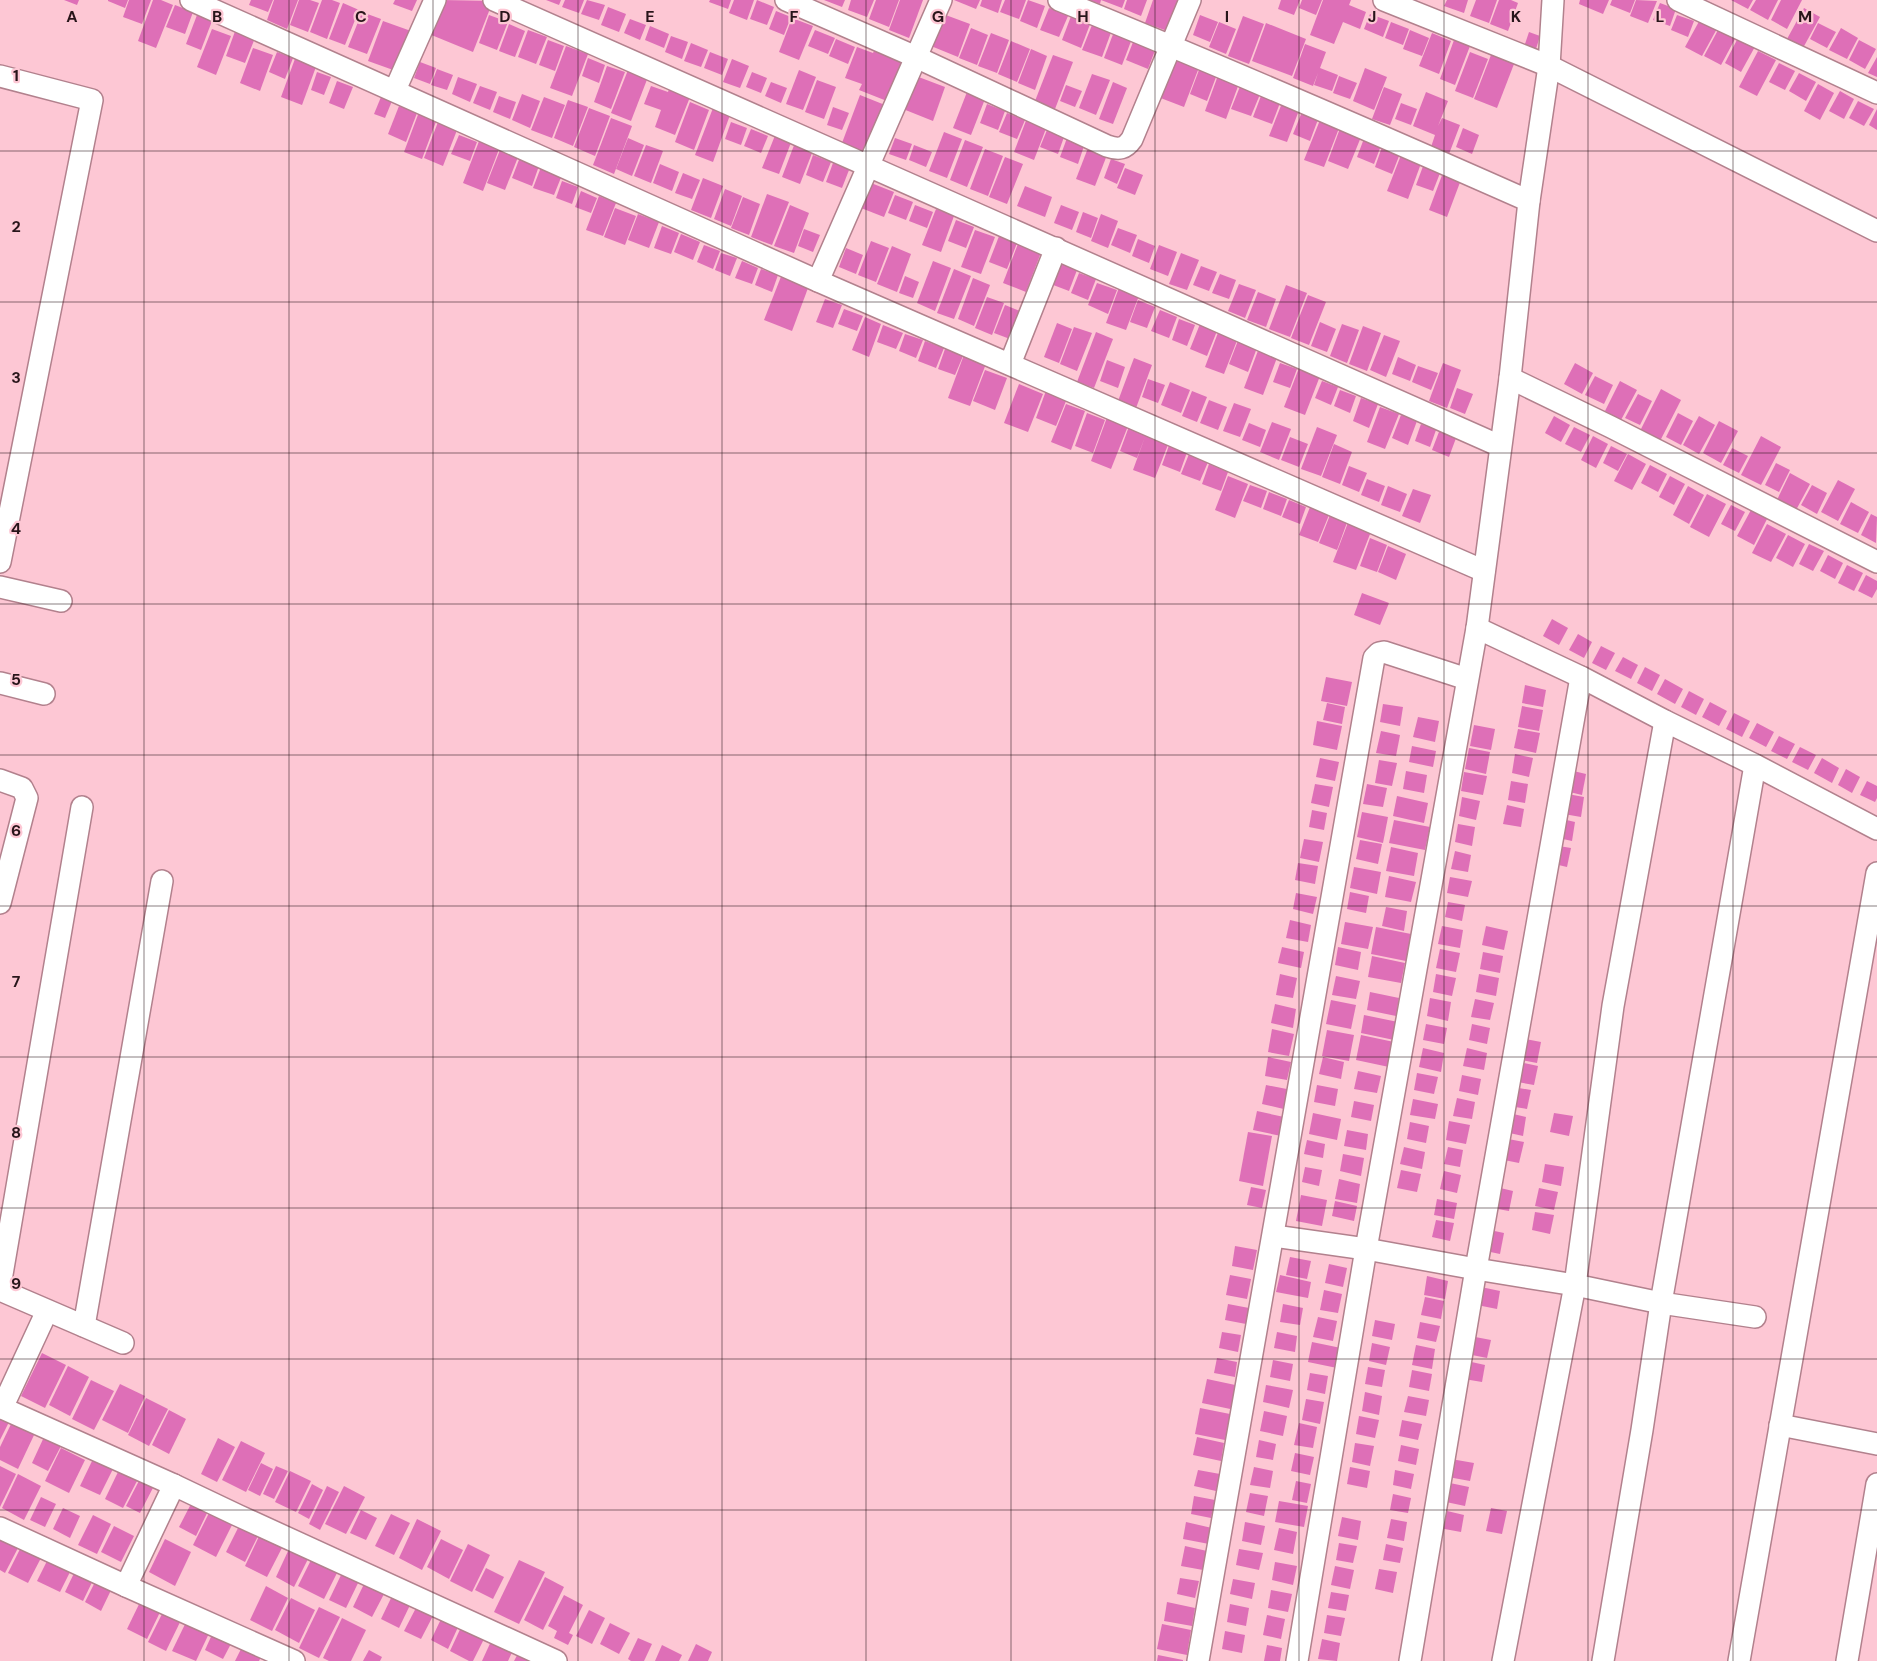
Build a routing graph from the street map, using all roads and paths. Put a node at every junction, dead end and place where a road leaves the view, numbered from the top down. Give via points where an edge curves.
1 (191, 0) edge
2 (435, 0) edge
3 (494, 0) edge
4 (786, 0) edge
5 (941, 0) edge
6 (1059, 0) edge
7 (1190, 0) edge
8 (1384, 0) edge
9 (1553, 0) edge
10 (1678, 0) edge
11 (1422, 7) edge
12 (1170, 45) junction
13 (916, 57) junction
14 (1549, 66) junction
15 (0, 76) edge
16 (395, 90) junction
17 (1877, 93) edge
18 (870, 166) junction
19 (1529, 201) junction
20 (1877, 231) edge
21 (1056, 248) junction
22 (818, 281) junction
23 (1010, 364) junction
24 (1510, 378) junction
25 (1500, 446) junction
26 (0, 562) edge
27 (1877, 562) edge
28 (1484, 570) junction
29 (0, 587) edge
30 (61, 602) dead end
31 (1476, 628) junction
32 (1581, 676) junction
33 (1467, 679) junction
34 (0, 683) edge
35 (44, 694) dead end
36 (1665, 721) junction
37 (1755, 765) junction
38 (0, 780) edge
39 (82, 807) dead end
40 (1877, 829) edge
41 (1877, 873) edge
42 (162, 881) dead end
43 (0, 903) edge
44 (1274, 1236) junction
45 (1366, 1249) junction
46 (1476, 1269) junction
47 (1575, 1285) junction
48 (0, 1286) edge
49 (0, 1290) edge
50 (1661, 1303) junction
51 (47, 1311) junction
52 (1755, 1317) dead end
53 (84, 1326) junction
54 (123, 1343) dead end
55 (1, 1408) edge
56 (1780, 1425) junction
57 (1877, 1444) edge
58 (1877, 1484) edge
59 (174, 1485) junction
60 (0, 1528) edge
61 (126, 1586) junction
62 (294, 1661) edge
63 (556, 1661) edge
64 (1198, 1661) edge
65 (1296, 1661) edge
66 (1410, 1661) edge
67 (1503, 1661) edge
68 (1603, 1661) edge
69 (1739, 1661) edge
70 (1847, 1661) edge

1 - 16 street
2 - 16 street
3 - 18 street
4 - 13 street
5 - 13 street
6 - 12 street
7 - 12 street
8 - 11 street
9 - 14 street
10 - 17 street
11 - 14 street
12 - 13 street via 1132,139 1121,149 1107,146
12 - 19 street
13 - 18 street
14 - 19 street
14 - 20 street
15 - 26 street via 92,100
16 - 22 street
18 - 21 street
18 - 22 street
19 - 24 street
21 - 23 street
21 - 25 street
22 - 23 street
23 - 28 street
24 - 25 street
24 - 27 street
25 - 28 street
28 - 31 street
29 - 30 street
31 - 32 street
31 - 33 street
32 - 36 street
32 - 46 street
33 - 44 street via 1384,652 1374,658
33 - 45 street
34 - 35 street
36 - 37 street
36 - 47 street via 1614,1006
37 - 40 street
37 - 50 street
38 - 43 street via 22,788 27,798
39 - 48 street
41 - 56 street
42 - 53 street
44 - 45 street
44 - 64 street
45 - 46 street
45 - 65 street
46 - 47 street
46 - 66 street
47 - 50 street
47 - 67 street
49 - 51 street
50 - 52 street
50 - 68 street
51 - 53 street
51 - 55 street
53 - 54 street
55 - 59 street
56 - 57 street
56 - 69 street
58 - 70 street
59 - 61 street
59 - 63 street
60 - 61 street
61 - 62 street

